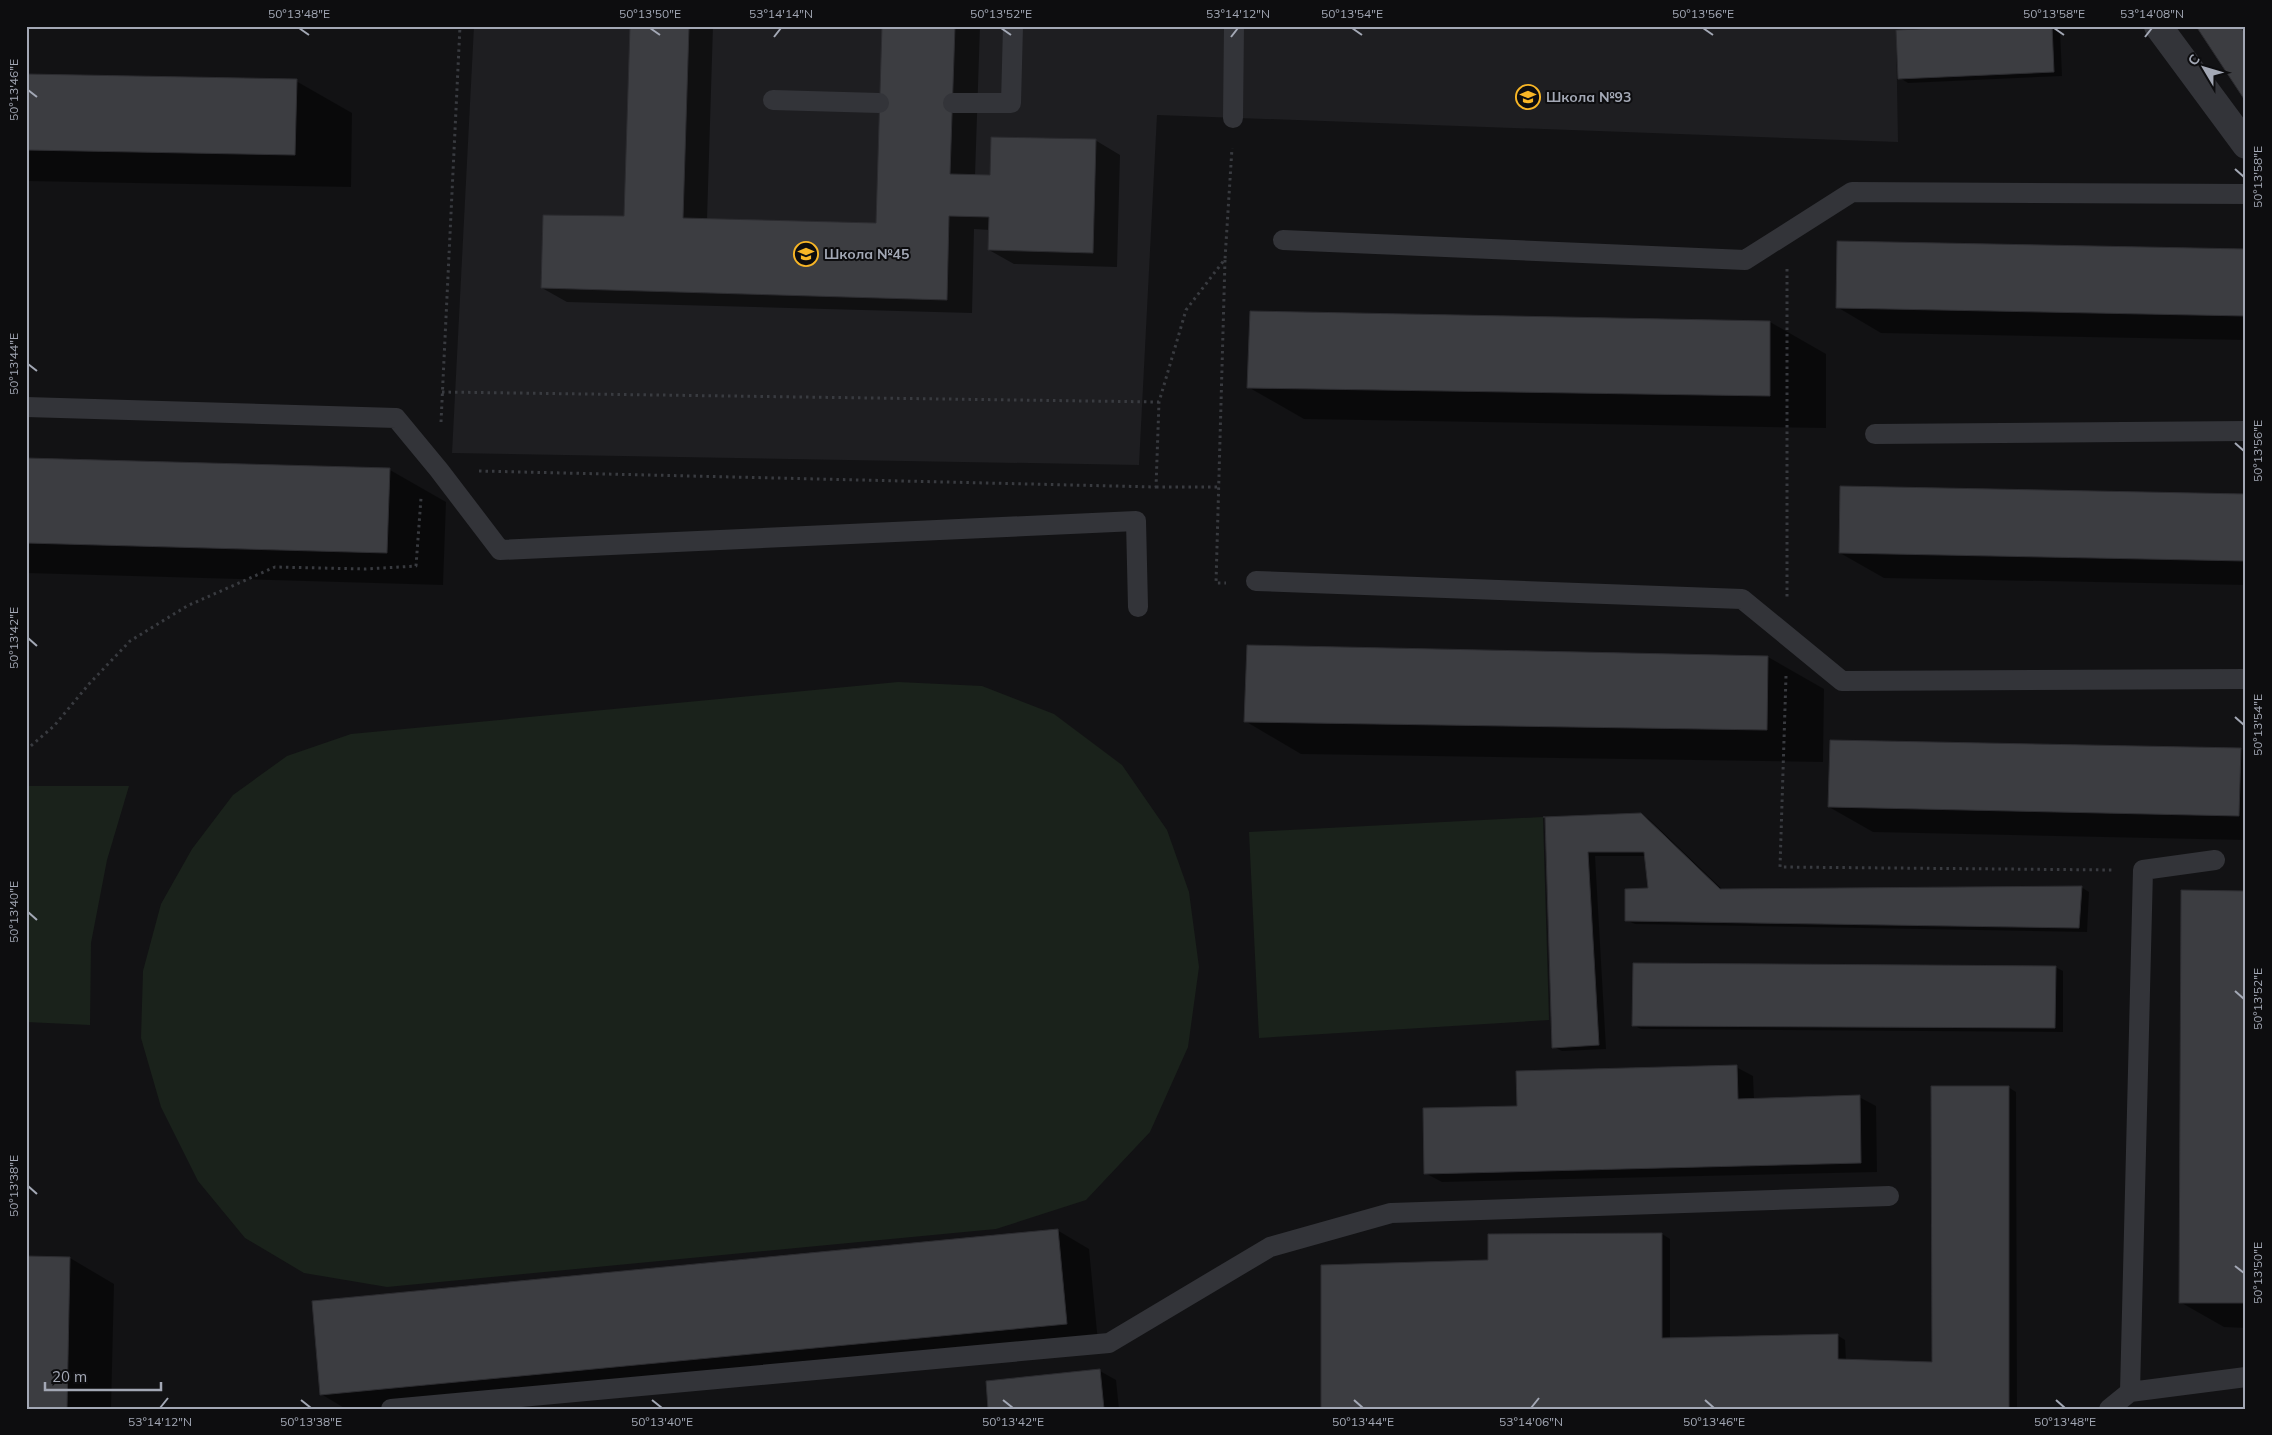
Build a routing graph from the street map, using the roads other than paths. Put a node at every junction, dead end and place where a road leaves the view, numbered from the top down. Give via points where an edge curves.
1 (1014, 26) edge
2 (1234, 26) edge
3 (2158, 26) edge
4 (773, 100) dead end
5 (879, 103) dead end
6 (952, 103) dead end
7 (1233, 118) dead end
8 (2246, 145) edge
9 (2246, 194) edge
10 (1283, 240) dead end
11 (26, 407) edge
12 (2246, 431) edge
13 (1875, 434) dead end
14 (1256, 581) road end
15 (1138, 607) dead end
16 (2246, 679) edge
17 (2215, 860) dead end
18 (1889, 1196) dead end
19 (2246, 1377) edge
20 (2130, 1392) junction
21 (391, 1409) edge
22 (2109, 1409) edge

1 - 6 lane via 1011,103
2 - 7 lane
3 - 8 street
4 - 5 lane
9 - 10 lane via 1852,192 1745,260
11 - 15 lane via 396,418 500,550 1136,521
12 - 13 lane
14 - 16 lane via 1742,598 1842,681
17 - 20 lane via 2143,870
18 - 21 lane via 1391,1213 1270,1247 1109,1343
19 - 20 lane
20 - 22 lane

